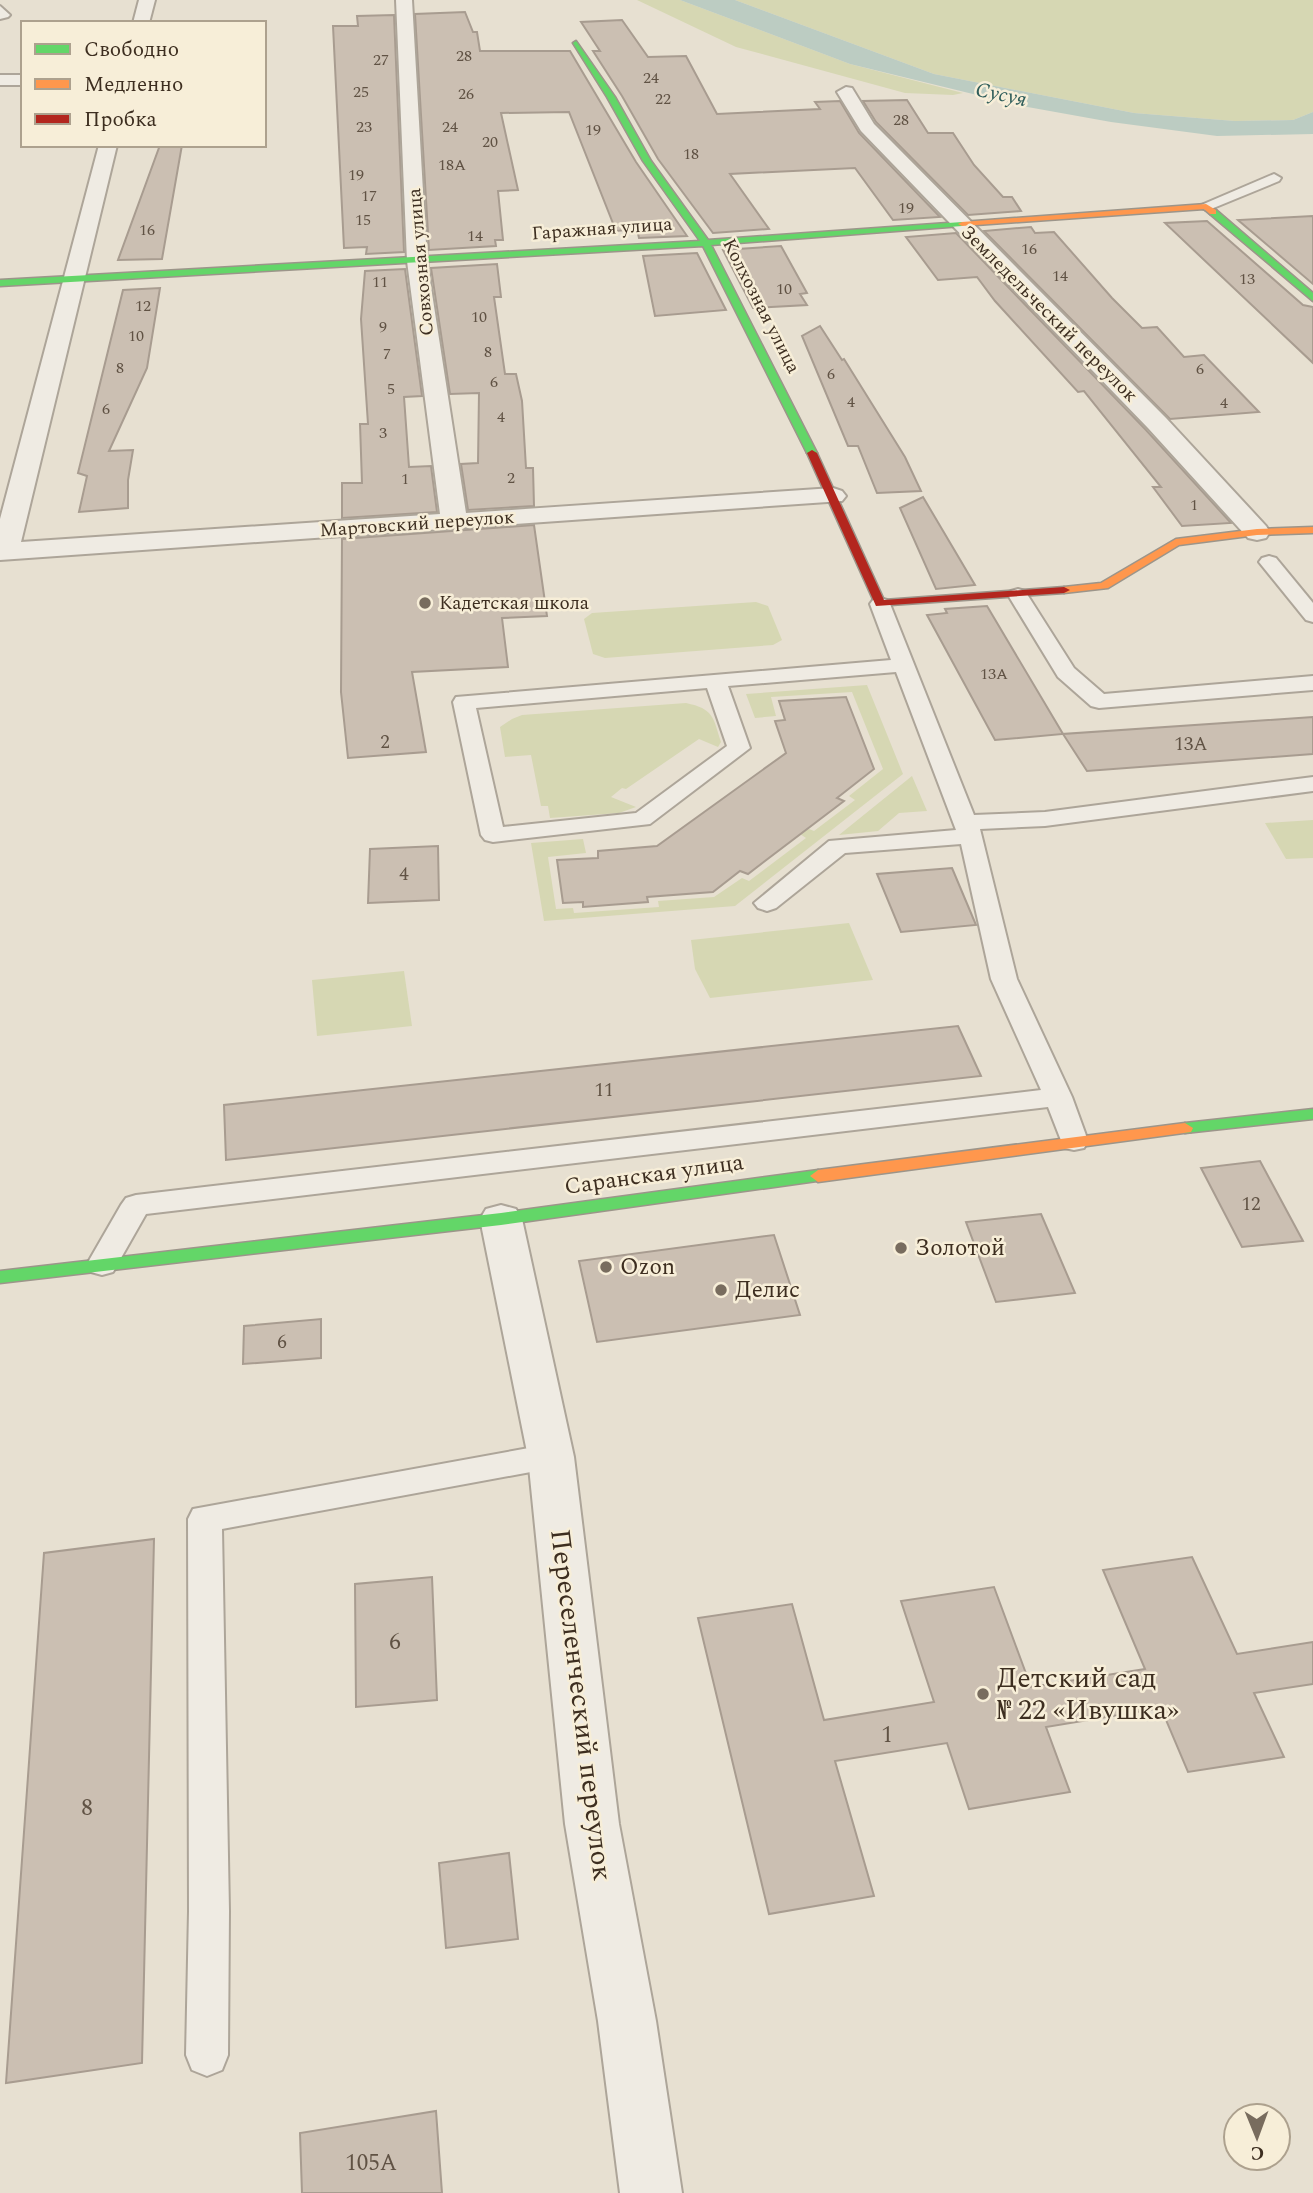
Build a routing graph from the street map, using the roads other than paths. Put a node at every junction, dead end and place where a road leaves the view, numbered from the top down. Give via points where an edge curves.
1 (147, 0) edge
2 (404, 0) edge
3 (0, 9) edge
4 (0, 16) edge
5 (142, 21) edge
6 (576, 43) dead end
7 (0, 80) edge
8 (21, 80) edge
9 (846, 92) dead end
10 (107, 147) edge
11 (1274, 178) dead end
12 (1206, 206) junction
13 (959, 223) junction
14 (706, 243) junction
15 (417, 261) junction
16 (72, 279) junction
17 (0, 283) edge
18 (1313, 298) edge
19 (833, 496) junction
20 (454, 522) junction
21 (1313, 530) edge
22 (1256, 532) junction
23 (3, 552) edge
24 (1269, 562) dead end
25 (1018, 595) junction
26 (880, 604) junction
27 (1313, 616) edge
28 (906, 665) junction
29 (715, 681) junction
30 (1313, 682) edge
31 (1313, 783) edge
32 (969, 830) junction
33 (767, 903) dead end
34 (1058, 1097) junction
35 (1313, 1114) edge
36 (1074, 1141) junction
37 (501, 1219) junction
38 (102, 1264) junction
39 (0, 1277) edge
40 (551, 1457) junction
41 (207, 2055) dead end
42 (651, 2193) edge

1 - 5 street
2 - 15 street, Совхозная улица
3 - 4 lane via 4,15
6 - 14 street, Колхозная улица via 647,161
7 - 8 street
9 - 13 street, Земледельческий переулок via 867,127
10 - 16 street
11 - 12 lane
12 - 13 street, Гаражная улица
12 - 18 street
13 - 14 street, Гаражная улица
13 - 22 street, Земледельческий переулок via 1157,423
14 - 15 street, Гаражная улица
14 - 19 street, Колхозная улица
15 - 16 street, Гаражная улица
15 - 20 street, Совхозная улица
16 - 17 street, Гаражная улица
16 - 23 street
19 - 20 street, Мартовский переулок
19 - 26 street, Колхозная улица
20 - 23 street, Мартовский переулок
21 - 22 street
22 - 25 street via 1176,542 1104,586
24 - 27 lane
25 - 26 street
25 - 30 lane via 1066,672 1098,701
26 - 28 lane
28 - 29 lane
28 - 32 lane
29 - 29 lane via 464,702 493,835 642,819 739,748
31 - 32 lane
32 - 33 lane via 838,846
32 - 34 lane via 1004,979
34 - 36 lane
34 - 38 lane via 136,1205
35 - 36 street, Саранская улица
36 - 37 street, Саранская улица
37 - 38 street, Саранская улица
37 - 40 street, Переселенческий переулок
38 - 39 street, Саранская улица
40 - 41 lane via 205,1519
40 - 42 street, Переселенческий переулок via 592,1824

